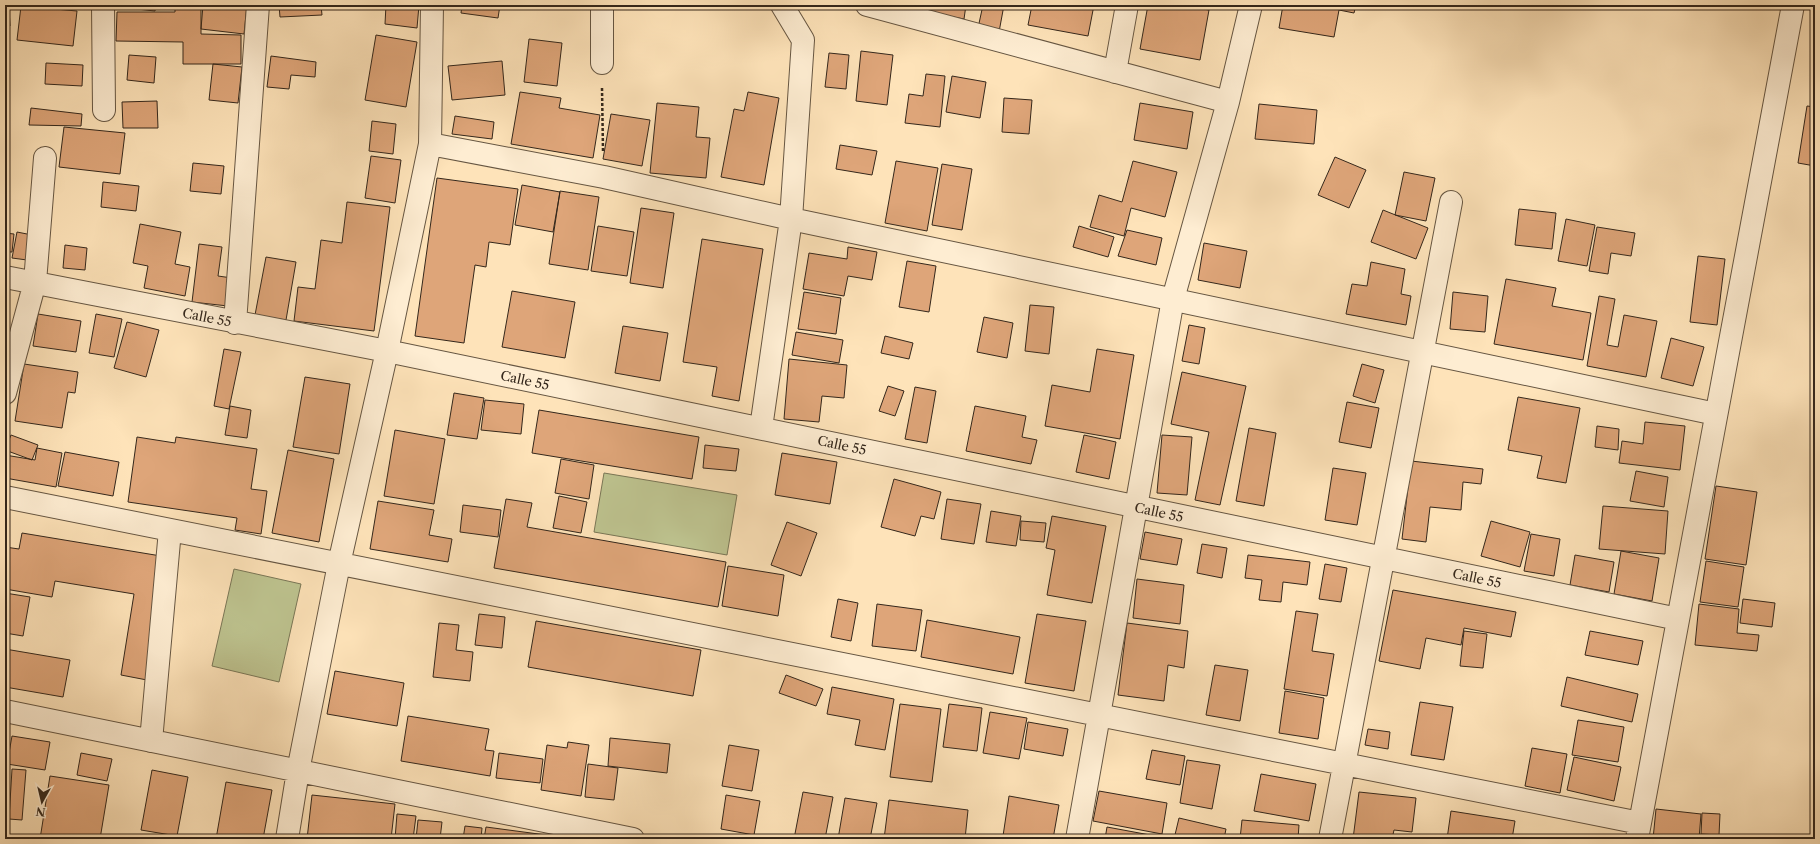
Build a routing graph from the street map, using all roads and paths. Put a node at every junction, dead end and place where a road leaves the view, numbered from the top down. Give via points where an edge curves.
1 (103, 5) edge
2 (258, 5) edge
3 (432, 5) edge
4 (602, 5) edge
5 (782, 5) edge
6 (867, 5) edge
7 (1127, 5) edge
8 (1251, 5) edge
9 (1793, 5) edge
10 (892, 8) edge
11 (602, 63) joint
12 (1115, 72) junction
13 (1228, 102) junction
14 (104, 110) dead end
15 (430, 144) junction
16 (45, 158) dead end
17 (604, 177) junction
18 (1451, 202) dead end
19 (791, 219) junction
20 (5, 277) edge
21 (35, 282) junction
22 (1173, 299) junction
23 (235, 323) junction
24 (387, 351) junction
25 (1422, 352) junction
26 (5, 393) edge
27 (1716, 414) junction
28 (761, 428) junction
29 (5, 497) edge
30 (1137, 508) junction
31 (170, 530) junction
32 (1383, 558) junction
33 (339, 564) junction
34 (1678, 619) junction
35 (5, 711) edge
36 (1099, 715) junction
37 (151, 741) junction
38 (1343, 764) junction
39 (298, 771) junction
40 (1638, 831) edge
41 (287, 839) edge
42 (633, 839) edge
43 (1077, 839) edge
44 (1330, 839) edge

1 - 14 street
2 - 23 street
3 - 15 street
4 - 11 street
5 - 19 street via 804,40
6 - 10 street
7 - 12 street
8 - 13 street
9 - 27 street
10 - 12 street
11 - 17 path
12 - 13 street
13 - 22 street
15 - 17 street
15 - 24 street
16 - 21 street
17 - 19 street
18 - 25 street
19 - 22 street
19 - 28 street
20 - 21 street, Calle 55
21 - 23 street, Calle 55
21 - 26 street
22 - 25 street
22 - 30 street
23 - 24 street, Calle 55
24 - 28 street, Calle 55
24 - 33 street
25 - 27 street
25 - 32 street
27 - 34 street
28 - 30 street, Calle 55
29 - 31 street
30 - 32 street, Calle 55
30 - 36 street
31 - 33 street
31 - 37 street
32 - 34 street, Calle 55
32 - 38 street
33 - 36 street
33 - 39 street
34 - 40 street
35 - 37 street
36 - 38 street
36 - 43 street
37 - 39 street
38 - 40 street
38 - 44 street
39 - 41 street
39 - 42 street

